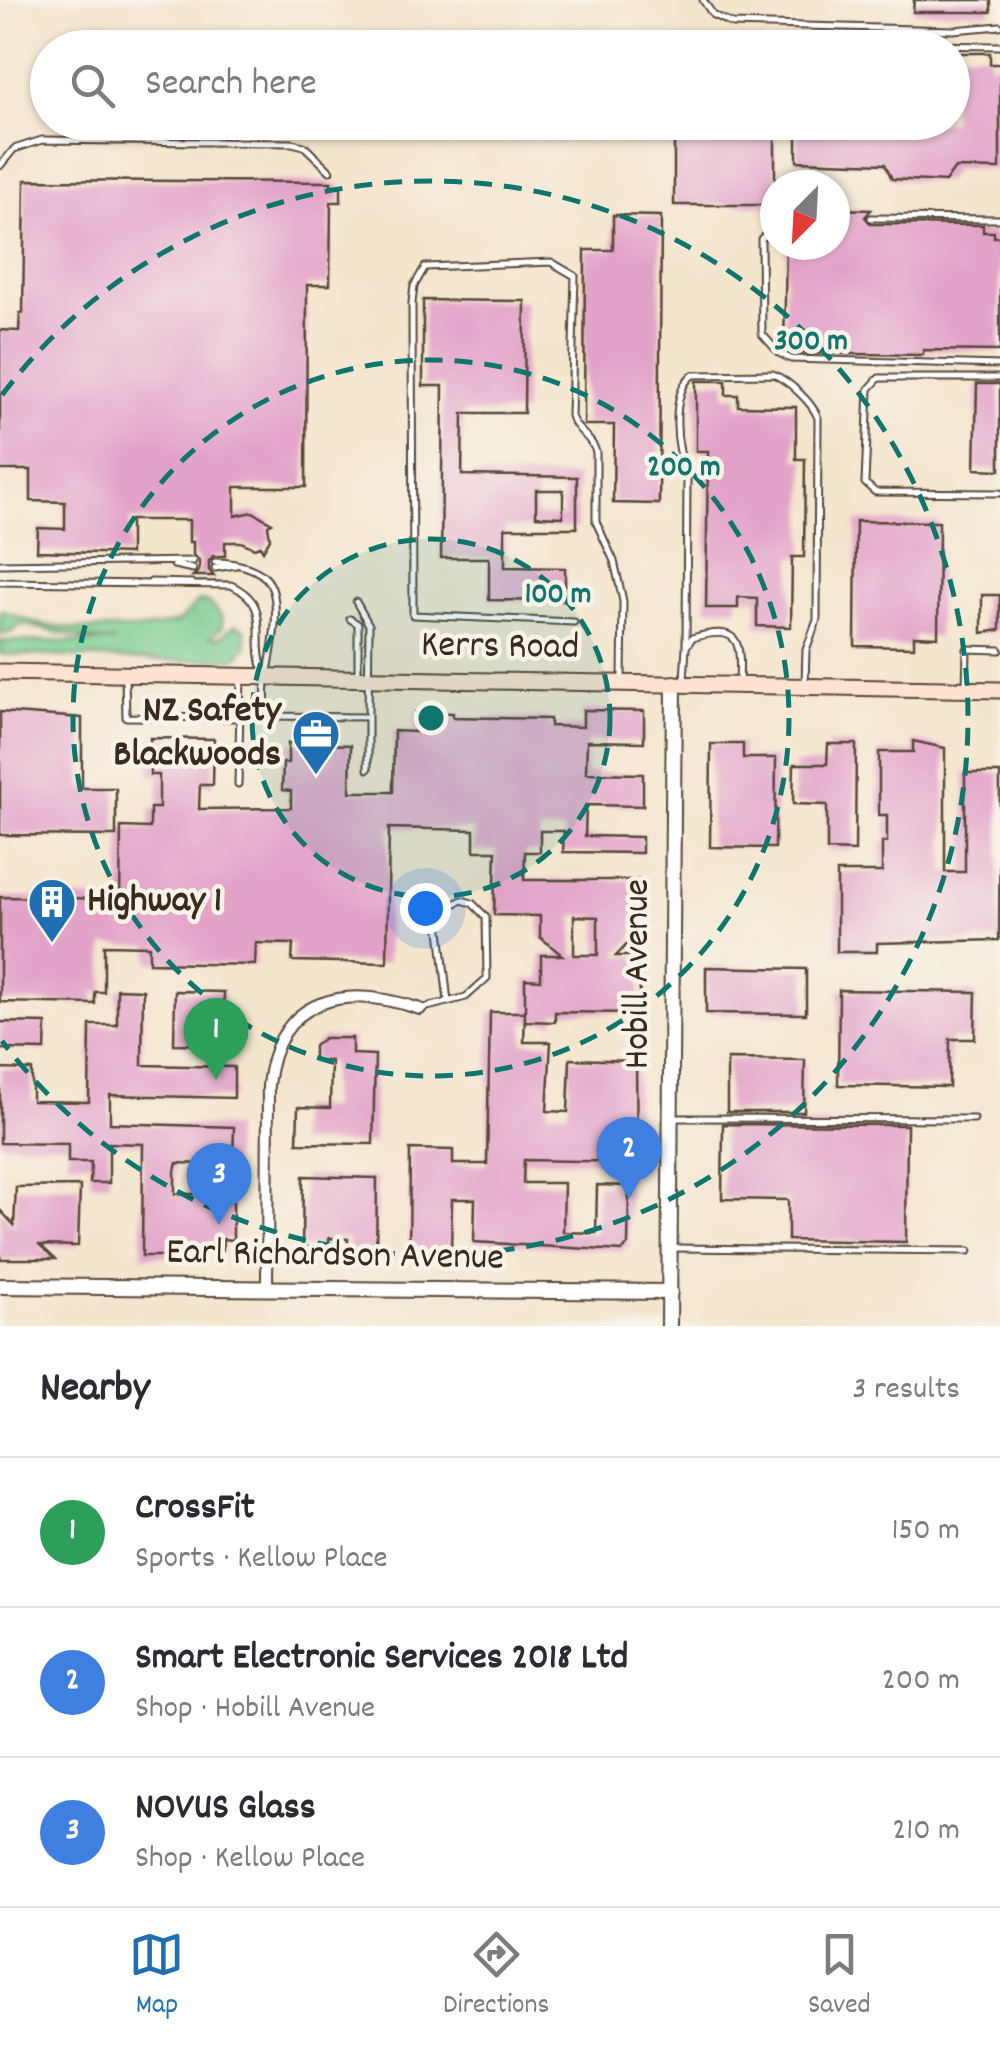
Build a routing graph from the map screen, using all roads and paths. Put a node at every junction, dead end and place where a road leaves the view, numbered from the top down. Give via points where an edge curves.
1 (703, 0) edge
2 (1000, 26) edge
3 (970, 46) edge
4 (1000, 46) edge
5 (0, 166) edge
6 (330, 171) dead end
7 (871, 218) dead end
8 (1000, 219) edge
9 (761, 260) edge
10 (1000, 365) edge
11 (1000, 378) edge
12 (1000, 493) edge
13 (1, 564) edge
14 (193, 565) dead end
15 (215, 565) dead end
16 (0, 582) edge
17 (356, 602) dead end
18 (350, 619) dead end
19 (574, 622) dead end
20 (686, 647) junction
21 (1000, 650) edge
22 (0, 672) edge
23 (124, 674) junction
24 (241, 678) junction
25 (266, 678) junction
26 (363, 679) junction
27 (622, 682) junction
28 (679, 683) junction
29 (739, 685) junction
30 (805, 686) junction
31 (966, 690) junction
32 (1000, 690) edge
33 (368, 717) junction
34 (240, 718) junction
35 (368, 769) dead end
36 (238, 784) dead end
37 (448, 1002) junction
38 (420, 1009) joint
39 (671, 1118) junction
40 (974, 1119) dead end
41 (670, 1248) junction
42 (970, 1250) dead end
43 (0, 1286) edge
44 (267, 1289) junction
45 (670, 1292) junction
46 (669, 1326) edge

1 - 2 lane via 713,15 732,24
3 - 4 lane
5 - 6 lane via 14,149 42,140 292,143
7 - 8 lane
9 - 10 lane via 762,334 781,356
11 - 12 lane via 872,383 865,483 875,492
13 - 14 lane
15 - 25 lane via 250,568 270,582 272,662
16 - 25 lane via 231,585 253,598 258,611
17 - 26 lane via 369,626
18 - 26 lane via 358,624
19 - 27 lane via 413,615 412,303 425,267 551,262 575,276 571,416 596,452 596,522 623,601
20 - 28 lane
20 - 29 lane via 697,636 736,639
20 - 30 lane via 687,472 678,455 680,391 693,375 773,374 818,418 817,620 806,650
21 - 31 lane via 967,649
22 - 23 main road, Kerrs Road
23 - 24 main road, Kerrs Road
23 - 34 lane via 126,717
24 - 25 main road, Kerrs Road
24 - 34 lane
25 - 26 main road, Kerrs Road
25 - 33 lane via 266,716
26 - 27 main road, Kerrs Road
26 - 33 lane
27 - 28 main road, Kerrs Road
28 - 29 main road, Kerrs Road
28 - 39 street, Hobill Avenue
29 - 30 main road, Kerrs Road
30 - 31 main road, Kerrs Road
31 - 32 main road, Kerrs Road
33 - 35 lane
34 - 36 lane
37 - 37 lane via 466,997 487,978 486,916 462,900 444,909 439,921
37 - 38 lane
38 - 44 street via 367,996 337,998 307,1011 282,1038 268,1086
39 - 40 lane
39 - 41 street, Hobill Avenue
41 - 42 lane
41 - 45 street, Hobill Avenue
43 - 44 street, Earl Richardson Avenue
44 - 45 street, Earl Richardson Avenue
45 - 46 street, Hobill Avenue

